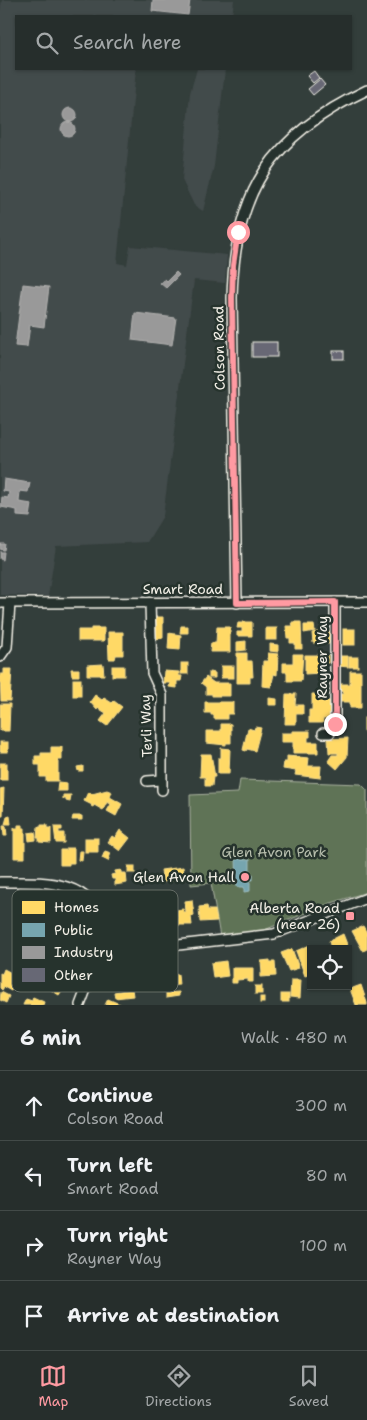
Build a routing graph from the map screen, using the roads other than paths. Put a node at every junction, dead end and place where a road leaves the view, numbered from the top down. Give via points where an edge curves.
1 (367, 90) edge
2 (335, 602) junction
3 (367, 602) edge
4 (150, 603) junction
5 (237, 603) junction
6 (0, 604) edge
7 (10, 604) junction
8 (0, 657) edge
9 (323, 733) dead end
10 (147, 781) dead end
11 (0, 882) edge
12 (73, 890) edge
13 (367, 898) edge
14 (178, 945) edge
15 (86, 992) edge
16 (80, 1005) edge

1 - 5 street, Colson Road via 312,122 278,152 256,185 238,232 232,298
2 - 3 street, Smart Road
2 - 5 street, Smart Road
2 - 9 street, Rayner Way via 335,724 330,733
4 - 5 street, Smart Road
4 - 7 street, Smart Road
4 - 10 street, Terli Way via 152,673 162,694 162,785
6 - 7 street, Smart Road
7 - 8 street via 7,647
11 - 12 street via 52,883
13 - 14 street via 274,934
15 - 16 street

